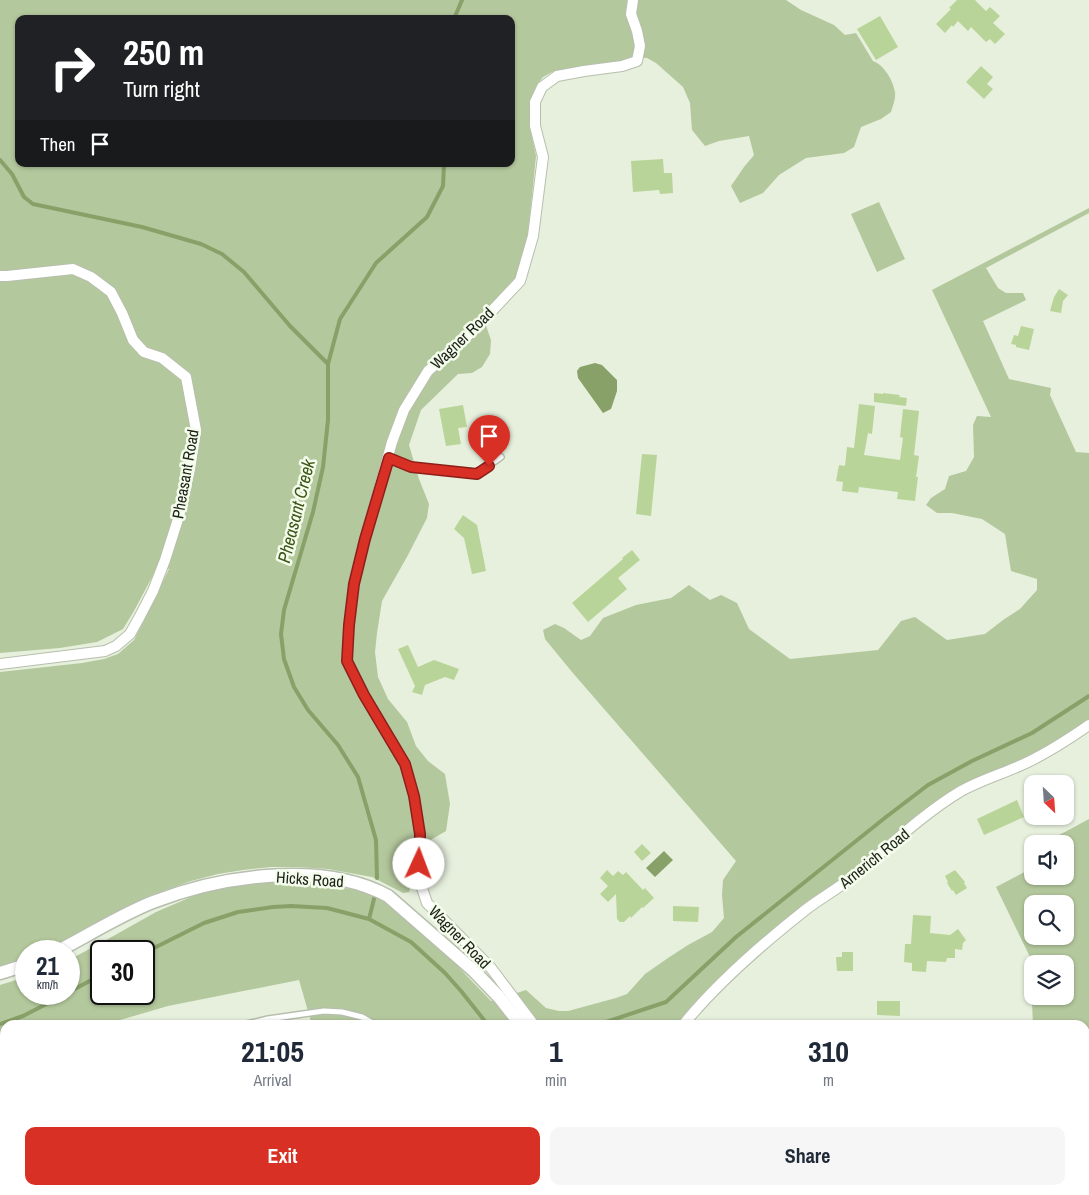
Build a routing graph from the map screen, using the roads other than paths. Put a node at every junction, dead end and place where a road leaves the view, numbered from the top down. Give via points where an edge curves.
1 (633, 0) edge
2 (0, 276) edge
3 (501, 457) dead end
4 (389, 458) junction
5 (0, 664) edge
6 (1089, 725) edge
7 (79, 940) edge
8 (15, 968) edge
9 (0, 973) edge
10 (264, 1020) edge
11 (367, 1020) edge
12 (517, 1020) edge
13 (530, 1020) edge
14 (687, 1020) edge

1 - 4 street, Wagner Road via 631,14 640,46 637,62 557,76 542,87 534,102 535,126 543,158 533,236 520,281 473,331 428,371 404,410
2 - 5 street, Pheasant Road via 73,268 111,292 133,340 144,352 162,358 186,376 196,430 190,470 168,551 153,591 130,634 105,651
3 - 4 lane via 477,474 411,467
4 - 13 street, Wagner Road via 354,584 347,661 405,764 420,834 419,879 427,903 491,968
6 - 14 street, Arnerich Road via 1050,751 982,780 934,809 849,880 805,910 742,962
7 - 12 street, Hicks Road via 151,903 196,888 282,875 340,880 374,888 388,896 474,971
8 - 9 street
10 - 11 lane via 324,1011 342,1012

